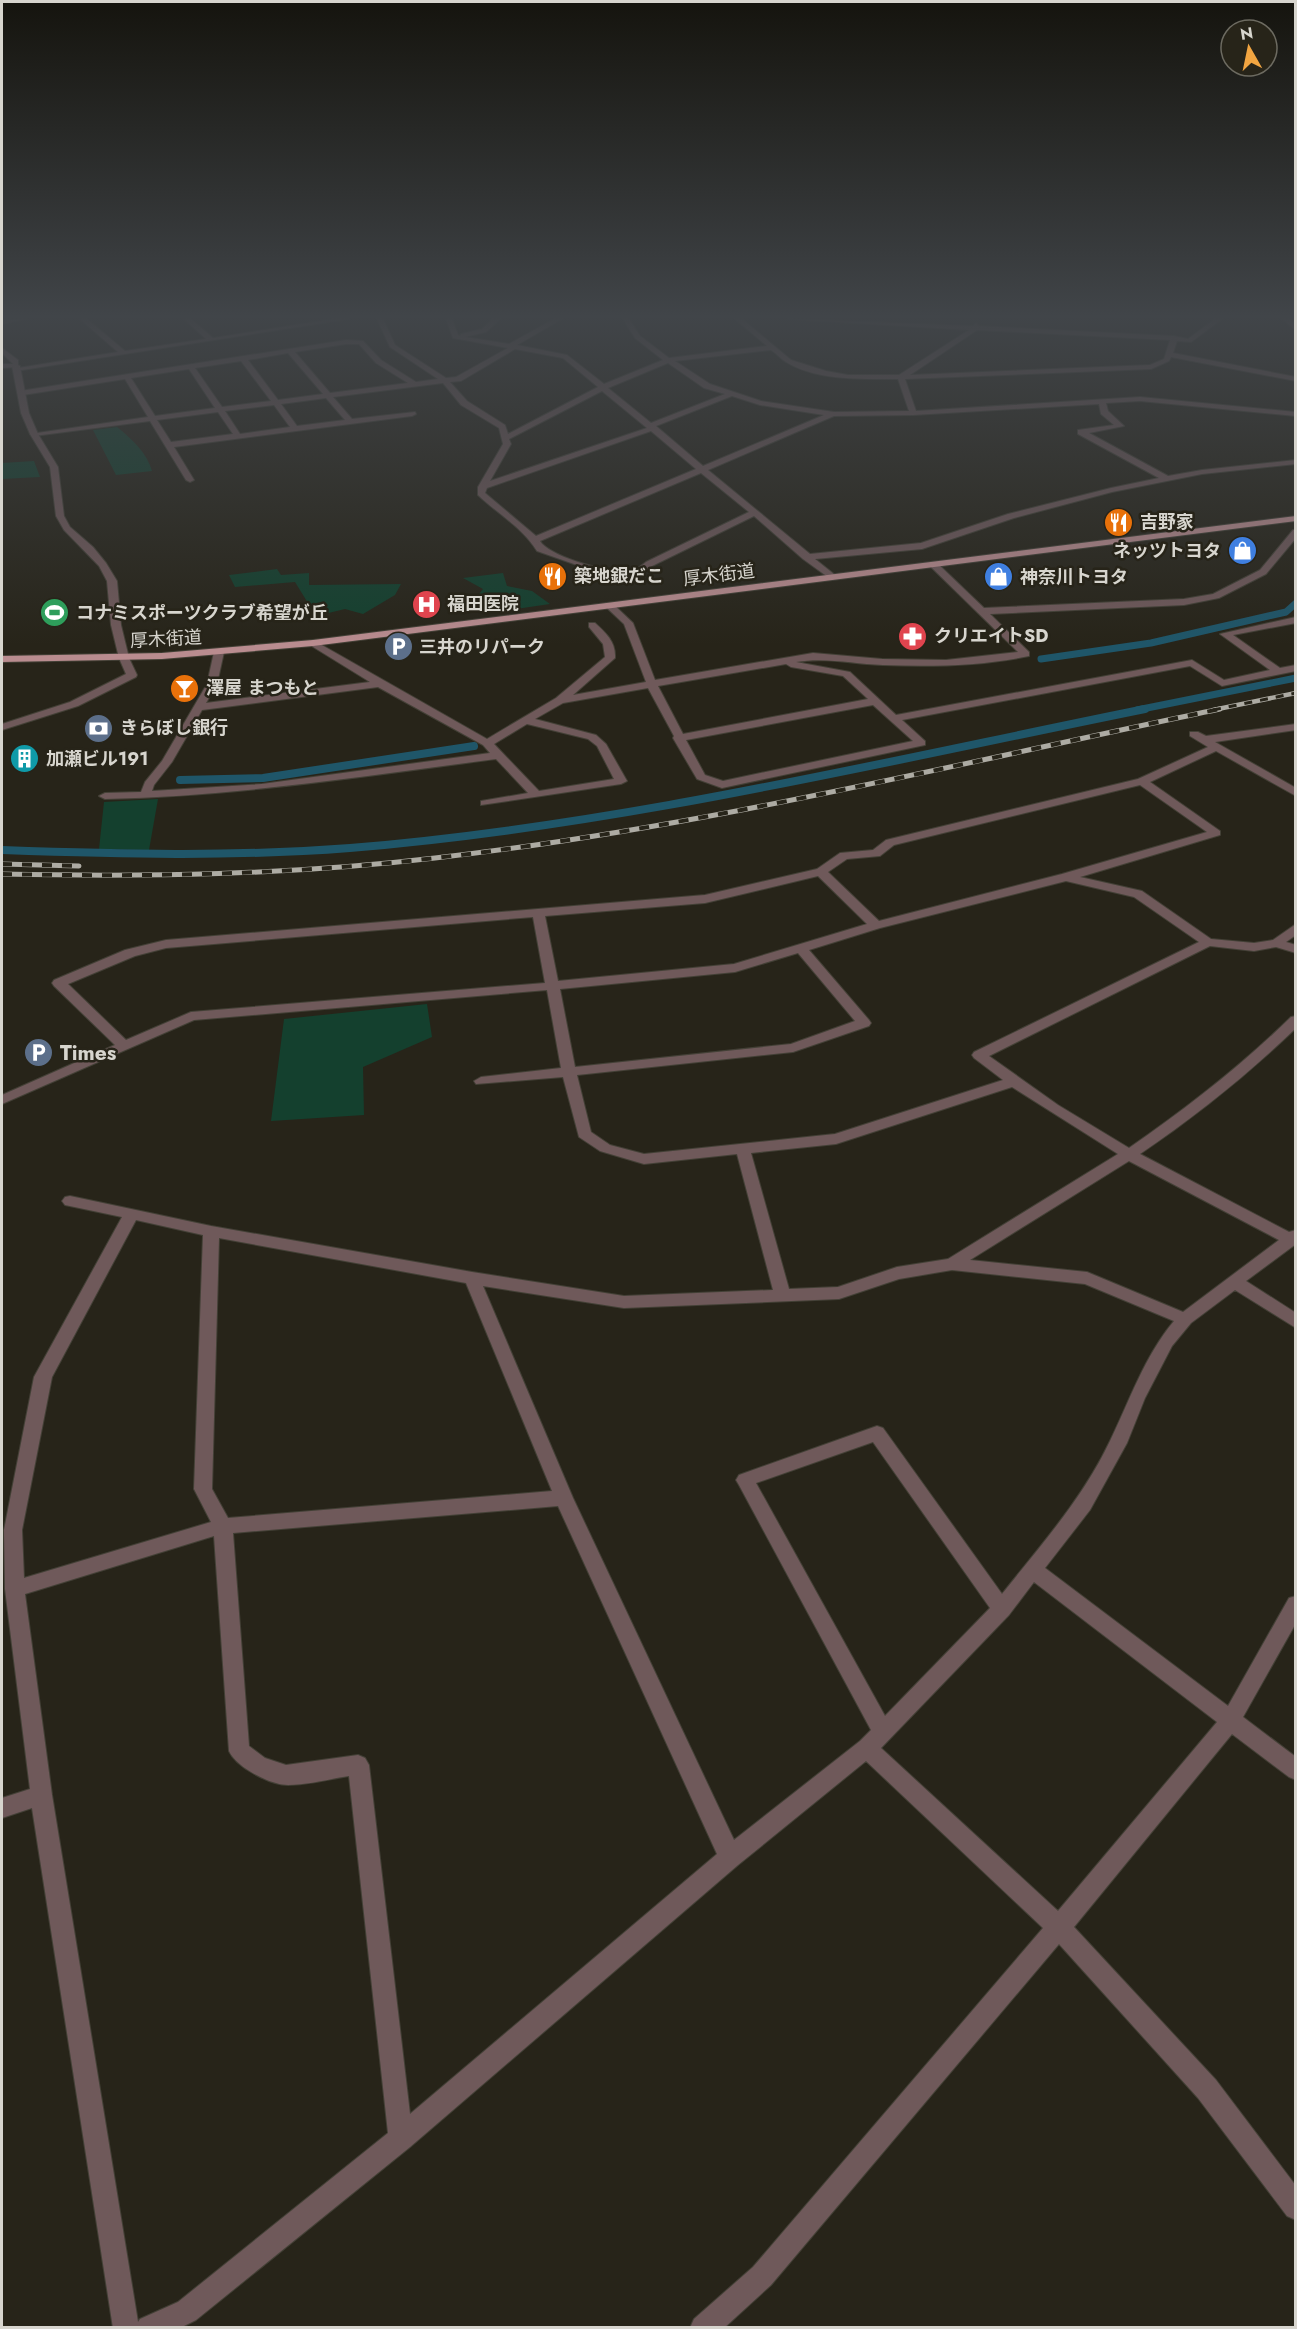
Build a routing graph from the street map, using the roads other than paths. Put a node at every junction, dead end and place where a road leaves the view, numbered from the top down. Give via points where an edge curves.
1 (31, 428) edge
2 (81, 428) edge
3 (158, 428) edge
4 (232, 428) edge
5 (306, 428) edge
6 (502, 428) edge
7 (525, 428) edge
8 (649, 428) edge
9 (652, 428) edge
10 (801, 428) edge
11 (1109, 428) edge
12 (296, 429) joint
13 (34, 434) junction
14 (238, 436) junction
15 (507, 437) junction
16 (168, 445) junction
17 (1296, 462) edge
18 (701, 470) junction
19 (1167, 479) junction
20 (190, 480) dead end
21 (482, 487) junction
22 (754, 513) junction
23 (1296, 518) edge
24 (1296, 532) edge
25 (535, 540) junction
26 (806, 557) junction
27 (934, 565) junction
28 (832, 577) junction
29 (609, 605) junction
30 (983, 611) junction
31 (1296, 620) edge
32 (592, 625) dead end
33 (313, 643) junction
34 (219, 652) junction
35 (124, 658) junction
36 (2, 659) edge
37 (779, 661) junction
38 (1296, 668) edge
39 (1278, 671) junction
40 (651, 683) junction
41 (380, 684) junction
42 (560, 700) junction
43 (876, 701) junction
44 (198, 706) junction
45 (895, 718) junction
46 (526, 720) junction
47 (2, 727) edge
48 (1296, 728) edge
49 (678, 738) junction
50 (487, 743) junction
51 (1216, 747) junction
52 (499, 755) junction
53 (1142, 781) junction
54 (1296, 793) edge
55 (536, 794) junction
56 (145, 795) junction
57 (105, 796) dead end
58 (485, 803) dead end
59 (821, 872) junction
60 (1066, 877) junction
61 (539, 915) junction
62 (876, 926) junction
63 (1296, 928) edge
64 (1208, 942) junction
65 (1277, 943) junction
66 (800, 947) junction
67 (1296, 949) edge
68 (552, 986) junction
69 (1296, 1020) edge
70 (123, 1045) junction
71 (569, 1072) junction
72 (481, 1081) dead end
73 (1013, 1082) junction
74 (2, 1101) edge
75 (743, 1149) junction
76 (1127, 1154) junction
77 (70, 1201) dead end
78 (132, 1214) junction
79 (211, 1231) junction
80 (1293, 1237) edge
81 (952, 1264) junction
82 (472, 1278) junction
83 (1234, 1281) junction
84 (783, 1296) junction
85 (1185, 1319) junction
86 (1296, 1322) edge
87 (564, 1498) junction
88 (223, 1526) junction
89 (1033, 1570) junction
90 (15, 1589) junction
91 (1296, 1604) edge
92 (1002, 1609) junction
93 (1230, 1720) junction
94 (882, 1731) junction
95 (867, 1748) junction
96 (1296, 1770) edge
97 (41, 1795) junction
98 (2, 1808) edge
99 (730, 1857) junction
100 (1059, 1927) junction
101 (401, 2138) junction
102 (1296, 2207) edge
103 (188, 2319) edge
104 (126, 2328) edge
105 (149, 2328) edge
106 (703, 2328) edge

1 - 13 street
2 - 13 street
3 - 16 street
4 - 14 street
5 - 12 street
6 - 15 street
7 - 15 street
8 - 21 street
9 - 18 street
10 - 18 street
11 - 19 street via 1081,432
12 - 14 street
13 - 35 street via 54,467 60,516 103,565 112,582
14 - 16 street
15 - 21 street via 504,453
16 - 20 street
17 - 19 street
18 - 22 street
18 - 25 street
19 - 26 street via 1051,504 922,546
21 - 25 street via 481,493
22 - 25 street via 637,573 611,574 555,556 540,549
22 - 26 street
23 - 27 main road, 厚木街道
24 - 30 street via 1263,572 1216,596 1184,602
26 - 28 street
27 - 28 main road, 厚木街道
27 - 30 street
28 - 29 main road, 厚木街道
29 - 33 main road, 厚木街道
29 - 40 street via 628,623
30 - 37 street via 1026,654 946,663 813,656
31 - 39 street via 1225,634
32 - 42 street via 609,644 610,658
33 - 34 main road, 厚木街道
33 - 41 street
34 - 35 main road, 厚木街道
34 - 44 street via 212,684
35 - 36 main road, 厚木街道
35 - 47 street via 132,675 74,704
37 - 40 street
37 - 43 street via 846,674
38 - 39 street
39 - 45 street via 1222,683 1192,663
40 - 42 street
40 - 49 street
41 - 44 street
41 - 50 street
42 - 46 street
43 - 45 street
43 - 49 street
44 - 56 street
45 - 49 street via 921,744 722,785 701,777
46 - 50 street
46 - 55 street via 592,737 601,744 621,781
48 - 51 street via 1199,737
50 - 52 street
51 - 53 street
51 - 54 street
52 - 55 street
52 - 56 street via 262,787
53 - 59 street via 890,842 876,853 844,856
53 - 60 street via 1216,833
55 - 58 street
56 - 57 street
59 - 61 street via 705,899
59 - 62 street
60 - 62 street
60 - 64 street via 1138,894
61 - 68 street
61 - 70 street via 166,944 130,952 59,983
62 - 66 street
63 - 65 street
64 - 65 street via 1254,947
64 - 73 street via 979,1055
65 - 67 street
66 - 68 street via 735,968
66 - 71 street via 864,1023 794,1048
68 - 70 street via 190,1016
68 - 71 street
69 - 76 street via 1271,1046 1182,1119
70 - 74 street
71 - 72 street
71 - 75 street via 584,1134 605,1148 645,1159
73 - 75 street via 836,1139
73 - 76 street
75 - 84 street
76 - 80 street
76 - 81 street
77 - 78 street
78 - 79 street
78 - 90 street via 43,1377 13,1530
79 - 82 street
79 - 88 street via 203,1490
80 - 83 street
81 - 84 street via 897,1273 839,1293
81 - 85 street via 1087,1278
82 - 84 street via 624,1302
82 - 87 street
83 - 85 street
83 - 86 street
85 - 89 street via 1166,1342 1136,1398 1118,1443 1083,1505
87 - 88 street
87 - 99 street
88 - 90 street
88 - 101 street via 239,1751 259,1766 286,1775 358,1765
89 - 92 street
89 - 93 street
90 - 97 street
91 - 93 street
92 - 94 street
92 - 94 street via 878,1433 745,1480
93 - 96 street
93 - 100 street
94 - 95 street
95 - 99 street
95 - 100 street
97 - 98 street
97 - 104 street
99 - 101 street
100 - 102 street via 1207,2089
100 - 106 street via 762,2276
101 - 103 street
103 - 105 street

